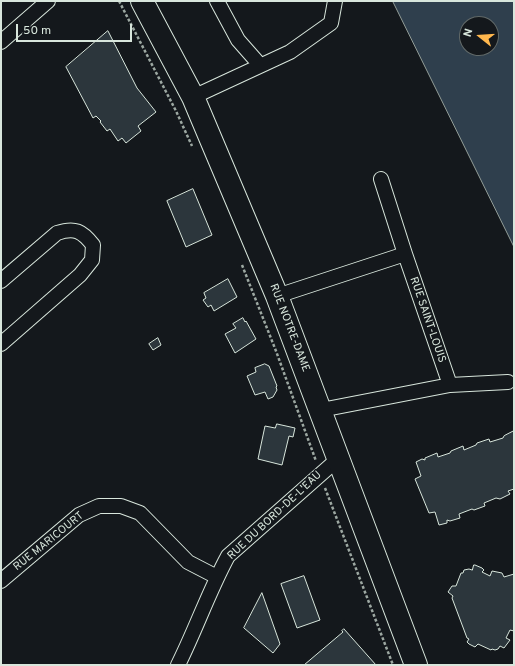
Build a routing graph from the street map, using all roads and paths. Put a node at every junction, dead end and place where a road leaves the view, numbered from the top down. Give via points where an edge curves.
1 (48, 1) edge
2 (119, 1) edge
3 (142, 1) edge
4 (217, 1) edge
5 (335, 1) edge
6 (1, 42) edge
7 (260, 65) junction
8 (193, 97) junction
9 (193, 148) dead end
10 (381, 180) dead end
11 (405, 254) junction
12 (239, 258) dead end
13 (1, 281) edge
14 (277, 296) junction
15 (1, 344) edge
16 (508, 382) dead end
17 (450, 386) junction
18 (321, 410) junction
19 (338, 459) junction
20 (320, 475) junction
21 (217, 577) junction
22 (1, 581) edge
23 (178, 665) edge
24 (393, 665) edge
25 (416, 665) edge

1 - 6 street
2 - 9 path
3 - 8 main road, RUE NOTRE-DAME
4 - 7 street via 238,40
5 - 7 street via 331,23 290,52
7 - 8 street
8 - 14 main road, RUE NOTRE-DAME
10 - 11 street, RUE SAINT-LOUIS
11 - 14 street
11 - 17 street, RUE SAINT-LOUIS
12 - 20 path, RUE NOTRE-DAME
13 - 15 street via 57,233 68,229 79,231 93,245 92,260 80,275
14 - 18 main road, RUE NOTRE-DAME
16 - 17 street
17 - 18 street
18 - 19 main road, RUE NOTRE-DAME
19 - 20 street, RUE DU BORD-DE-L'EAU
19 - 25 main road, RUE NOTRE-DAME
20 - 21 street, RUE DU BORD-DE-L'EAU via 228,556
20 - 24 path, RUE NOTRE-DAME
21 - 22 street, RUE MARICOURT via 188,562 140,513 122,506 99,506 79,515
21 - 23 street, RUE DU BORD-DE-L'EAU

